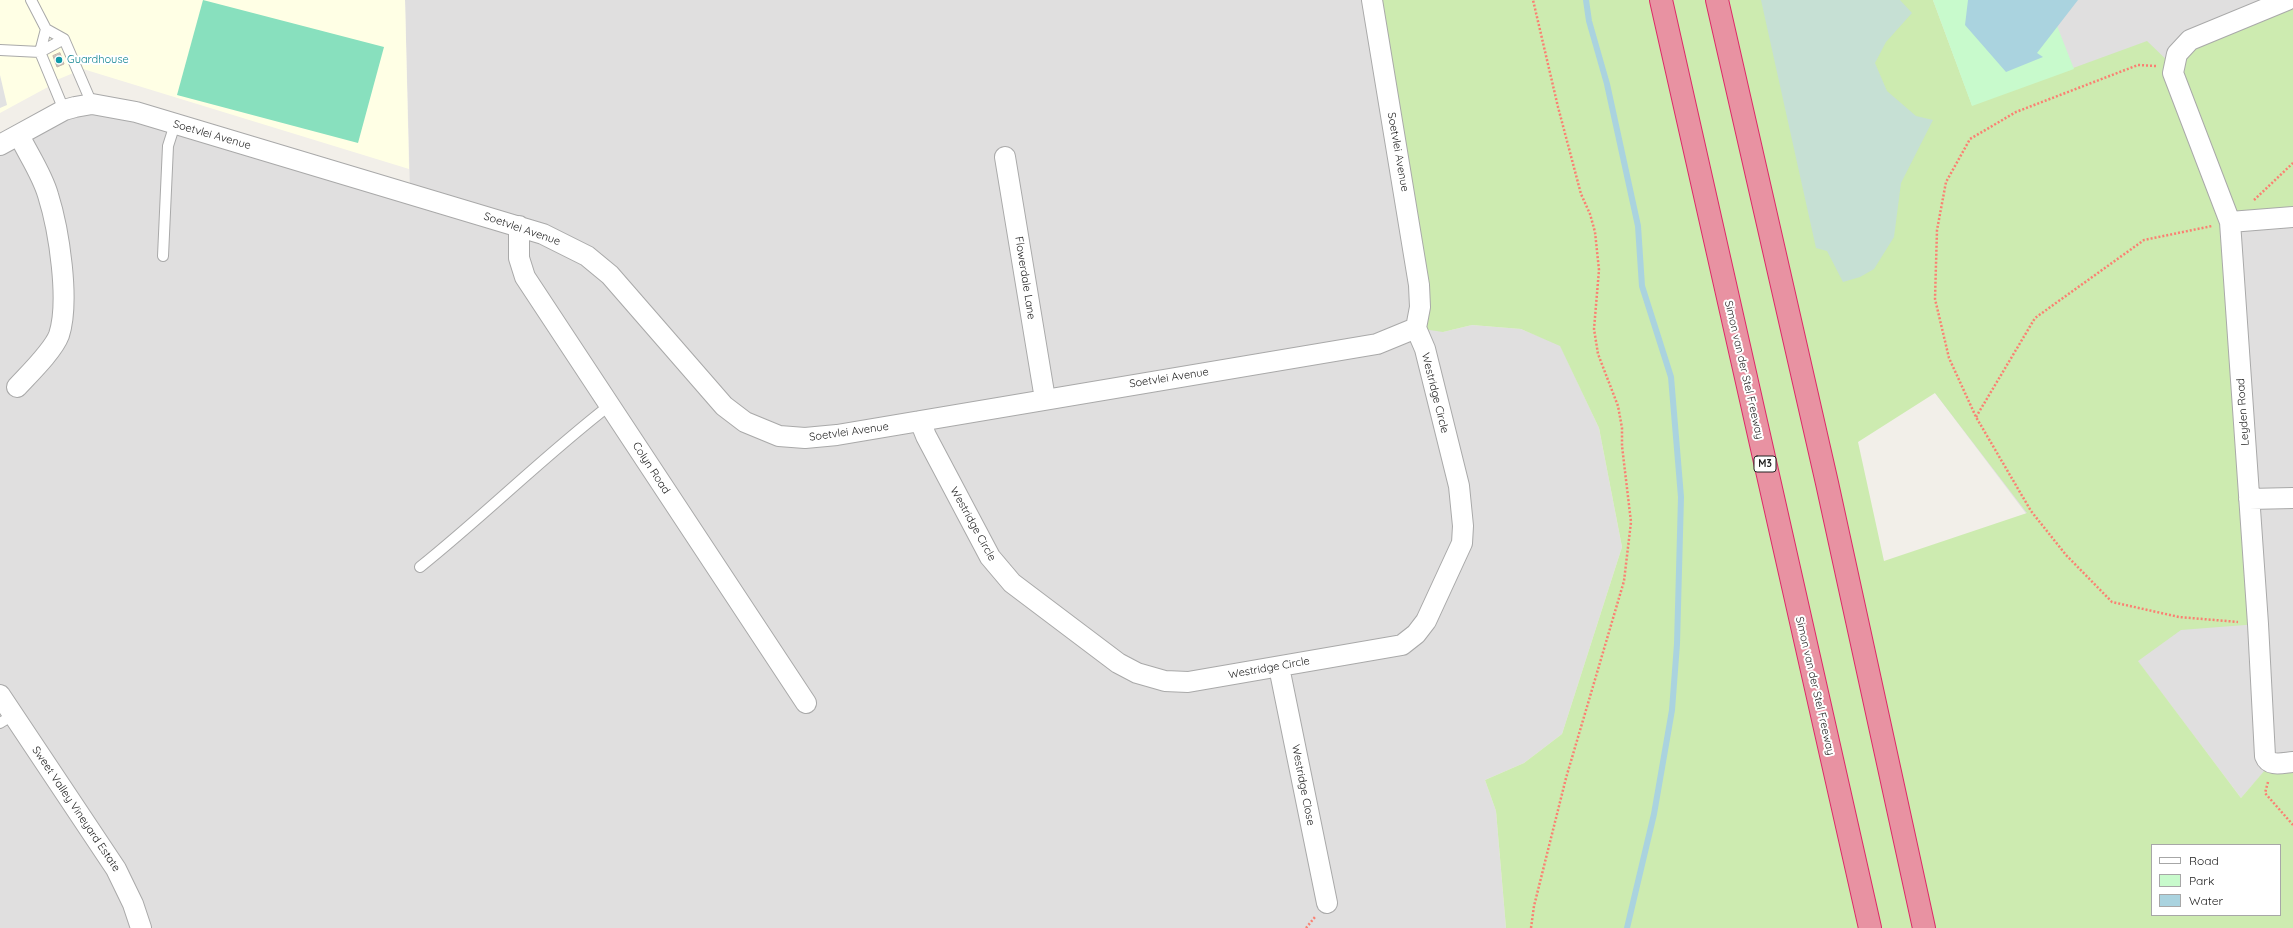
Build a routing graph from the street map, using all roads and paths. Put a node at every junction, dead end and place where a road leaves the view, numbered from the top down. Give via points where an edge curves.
1 (31, 0) edge
2 (1372, 0) edge
3 (1534, 0) edge
4 (1661, 0) edge
5 (1717, 0) edge
6 (2287, 0) edge
7 (46, 29) junction
8 (64, 39) junction
9 (0, 50) edge
10 (40, 52) junction
11 (2166, 67) junction
12 (92, 104) junction
13 (64, 110) junction
14 (175, 124) junction
15 (18, 135) junction
16 (0, 145) edge
17 (1005, 157) dead end
18 (2293, 163) edge
19 (2253, 200) dead end
20 (2293, 217) edge
21 (2230, 222) junction
22 (519, 226) junction
23 (163, 256) dead end
24 (1416, 328) junction
25 (17, 387) dead end
26 (1045, 398) junction
27 (610, 405) junction
28 (1976, 418) junction
29 (920, 421) junction
30 (2293, 498) edge
31 (2249, 499) junction
32 (420, 567) dead end
33 (2258, 624) junction
34 (1279, 667) junction
35 (0, 695) edge
36 (806, 703) dead end
37 (7, 719) edge
38 (2293, 762) edge
39 (2271, 764) junction
40 (2293, 825) edge
41 (1327, 903) dead end
42 (140, 928) edge
43 (1531, 928) edge
44 (1870, 928) edge
45 (1924, 928) edge

1 - 7 lane
2 - 24 street, Soetvlei Avenue via 1419,285 1420,306
3 - 43 path via 1581,194 1595,232 1599,270 1594,329 1598,354 1618,406 1631,522 1624,582 1566,778 1534,906
4 - 44 highway, Simon van der Stel Freeway / M3
5 - 45 highway via 1827,483
6 - 11 street via 2190,40
7 - 8 lane
7 - 10 lane
8 - 10 lane
8 - 12 lane
9 - 10 lane
10 - 13 lane
11 - 21 street, Leyden Road via 2176,83
11 - 28 path via 2138,65 2016,112 1970,139 1946,182 1937,230 1935,299 1949,358
12 - 13 street, Soetvlei Avenue
12 - 14 street, Soetvlei Avenue via 136,112
13 - 15 street, Soetvlei Avenue
14 - 22 street, Soetvlei Avenue
14 - 23 lane via 168,146
15 - 16 street, Soetvlei Avenue
15 - 25 street via 48,194 60,252 64,307 58,337 40,363
17 - 26 street, Flowerdale Lane
18 - 19 path
20 - 21 street
21 - 28 path via 2144,240 2035,318
21 - 31 street, Leyden Road
22 - 27 street, Colyn Road via 519,258 525,277
22 - 29 street, Soetvlei Avenue via 568,245 587,256 610,275 724,406 745,422 779,436 805,438
24 - 26 street, Soetvlei Avenue via 1377,344
24 - 34 street, Westridge Circle via 1425,349 1459,486 1462,543 1426,621 1416,634 1402,645
26 - 29 street, Soetvlei Avenue
27 - 32 lane via 522,477 466,530
27 - 36 street, Colyn Road
28 - 33 path via 2031,511 2066,555 2112,602 2178,617
29 - 34 street, Westridge Circle via 998,569 1012,583 1118,663 1138,673 1165,681 1188,682
30 - 31 street
31 - 33 street, Leyden Road
33 - 39 street, Leyden Road via 2265,756
34 - 41 street, Westridge Close
35 - 37 street, Sweet Valley Vineyard Estate
37 - 42 street, Sweet Valley Vineyard Estate via 116,869 133,904
38 - 39 street
39 - 40 path via 2265,793

